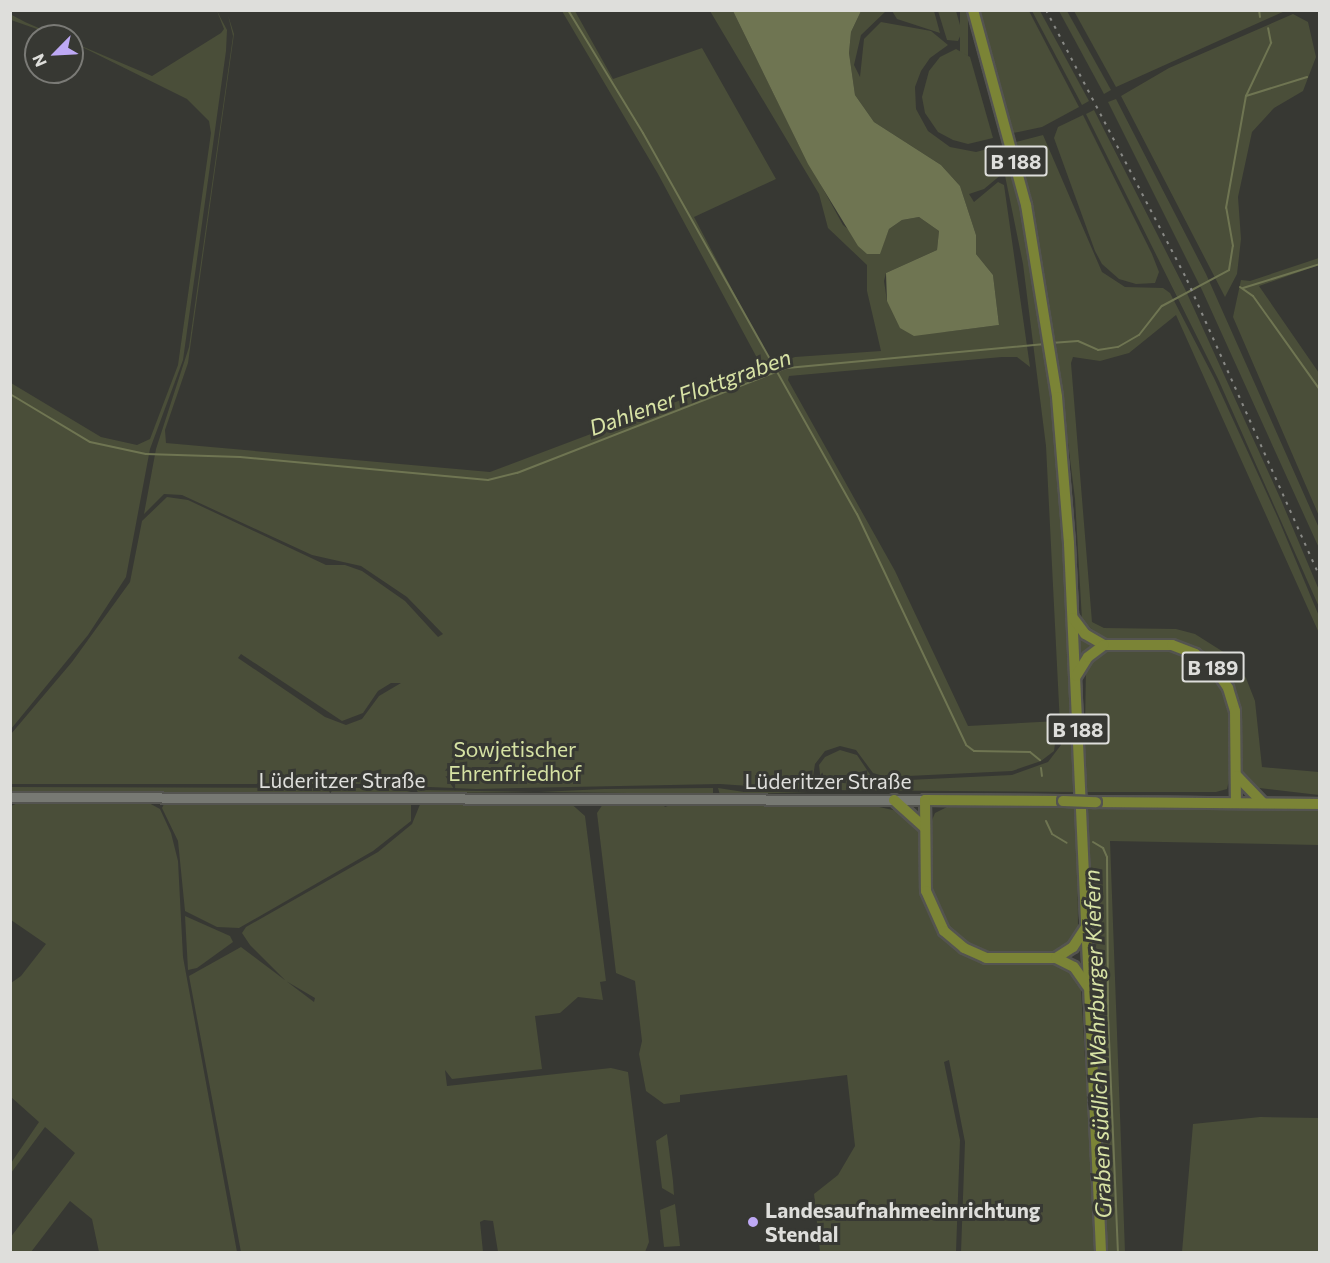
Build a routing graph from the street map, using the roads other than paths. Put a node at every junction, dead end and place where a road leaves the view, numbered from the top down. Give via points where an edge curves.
1 (973, 10) edge
2 (1073, 618) junction
3 (1104, 645) junction
4 (1076, 677) junction
5 (1237, 776) junction
6 (10, 797) edge
7 (894, 800) junction
8 (926, 800) junction
9 (1236, 803) junction
10 (1263, 803) junction
11 (1320, 804) edge
12 (925, 828) junction
13 (1086, 927) junction
14 (1056, 958) junction
15 (1089, 989) junction
16 (1101, 1252) edge

1 - 2 main road, B 188 via 1020,176 1050,335
2 - 3 main road via 1085,634
2 - 4 main road, B 188
3 - 4 main road via 1088,657
3 - 5 main road, B 189 via 1172,645 1213,667 1234,703
4 - 13 main road, B 188
5 - 9 main road, B 189
5 - 10 main road
6 - 7 main road, Lüderitzer Straße
7 - 8 main road, Lüderitzer Straße
7 - 12 main road
8 - 9 main road, bridge
8 - 12 main road
9 - 10 main road
10 - 11 main road
12 - 14 main road via 927,895 937,920 950,937 971,952 990,959
13 - 14 main road via 1073,947
13 - 15 main road
14 - 15 main road via 1074,968
15 - 16 main road

